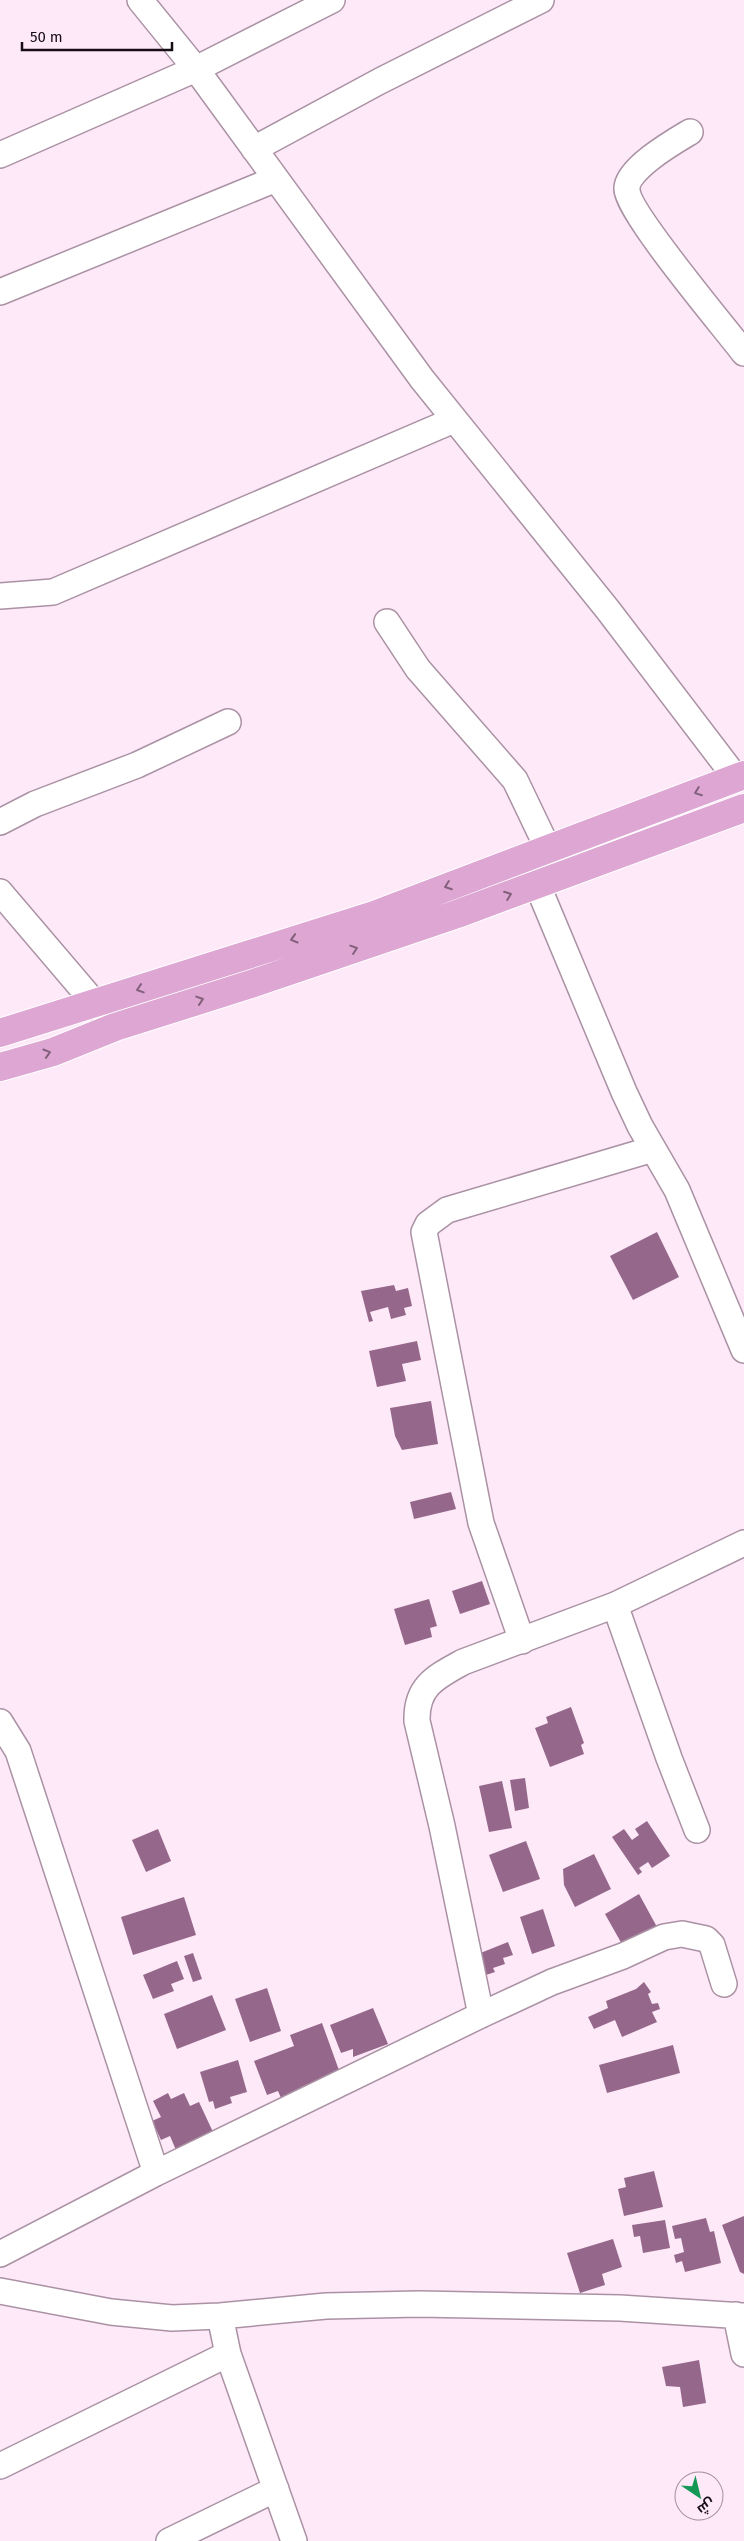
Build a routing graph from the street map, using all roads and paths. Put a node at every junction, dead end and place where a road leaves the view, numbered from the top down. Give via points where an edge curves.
1 (140, 0) edge
2 (332, 0) edge
3 (541, 0) edge
4 (196, 69) junction
5 (690, 132) dead end
6 (254, 149) junction
7 (0, 156) edge
8 (276, 178) junction
9 (0, 292) edge
10 (744, 353) edge
11 (454, 420) junction
12 (3, 591) edge
13 (387, 622) dead end
14 (228, 722) dead end
15 (740, 776) edge
16 (744, 808) edge
17 (0, 822) edge
18 (548, 849) junction
19 (537, 884) junction
20 (0, 892) edge
21 (96, 1003) junction
22 (115, 1027) junction
23 (0, 1033) edge
24 (0, 1067) edge
25 (653, 1149) junction
26 (744, 1350) edge
27 (744, 1543) edge
28 (615, 1605) junction
29 (522, 1641) junction
30 (0, 1722) edge
31 (697, 1830) dead end
32 (724, 1984) dead end
33 (481, 2015) junction
34 (156, 2173) junction
35 (0, 2254) edge
36 (0, 2291) edge
37 (220, 2316) junction
38 (740, 2316) edge
39 (228, 2354) junction
40 (744, 2354) edge
41 (0, 2466) edge
42 (276, 2488) junction
43 (169, 2541) edge
44 (294, 2541) edge

1 - 4 street
2 - 4 street
3 - 6 street
4 - 6 street
4 - 7 street
5 - 10 street via 656,152 630,179 627,189 633,206 657,241
6 - 8 street
8 - 9 street
8 - 11 street via 366,305
11 - 12 street via 79,582 52,592
11 - 15 street
13 - 18 street via 418,669 515,780
14 - 17 street via 137,765 35,804
15 -> 18 main road
16 - 19 main road
18 -> 21 main road via 374,914
22 -> 19 main road via 354,950
19 - 25 street via 624,1092
20 - 21 street
21 - 22 street
21 - 23 main road
24 -> 22 main road via 53,1052
25 - 26 street via 677,1190
25 - 29 street via 447,1210 428,1224 424,1232 482,1523
27 - 28 street
28 - 29 street
28 - 31 street
29 - 33 street via 440,1674 427,1685 416,1708
30 - 34 street via 18,1752
32 - 33 street via 712,1945 699,1936 682,1934 664,1937 614,1960 552,1982
33 - 34 street
34 - 35 street
36 - 37 street via 111,2312 172,2318
37 - 38 street via 326,2306 420,2304 620,2308
37 - 39 street
38 - 40 street
39 - 41 street
39 - 42 street
42 - 43 street
42 - 44 street

